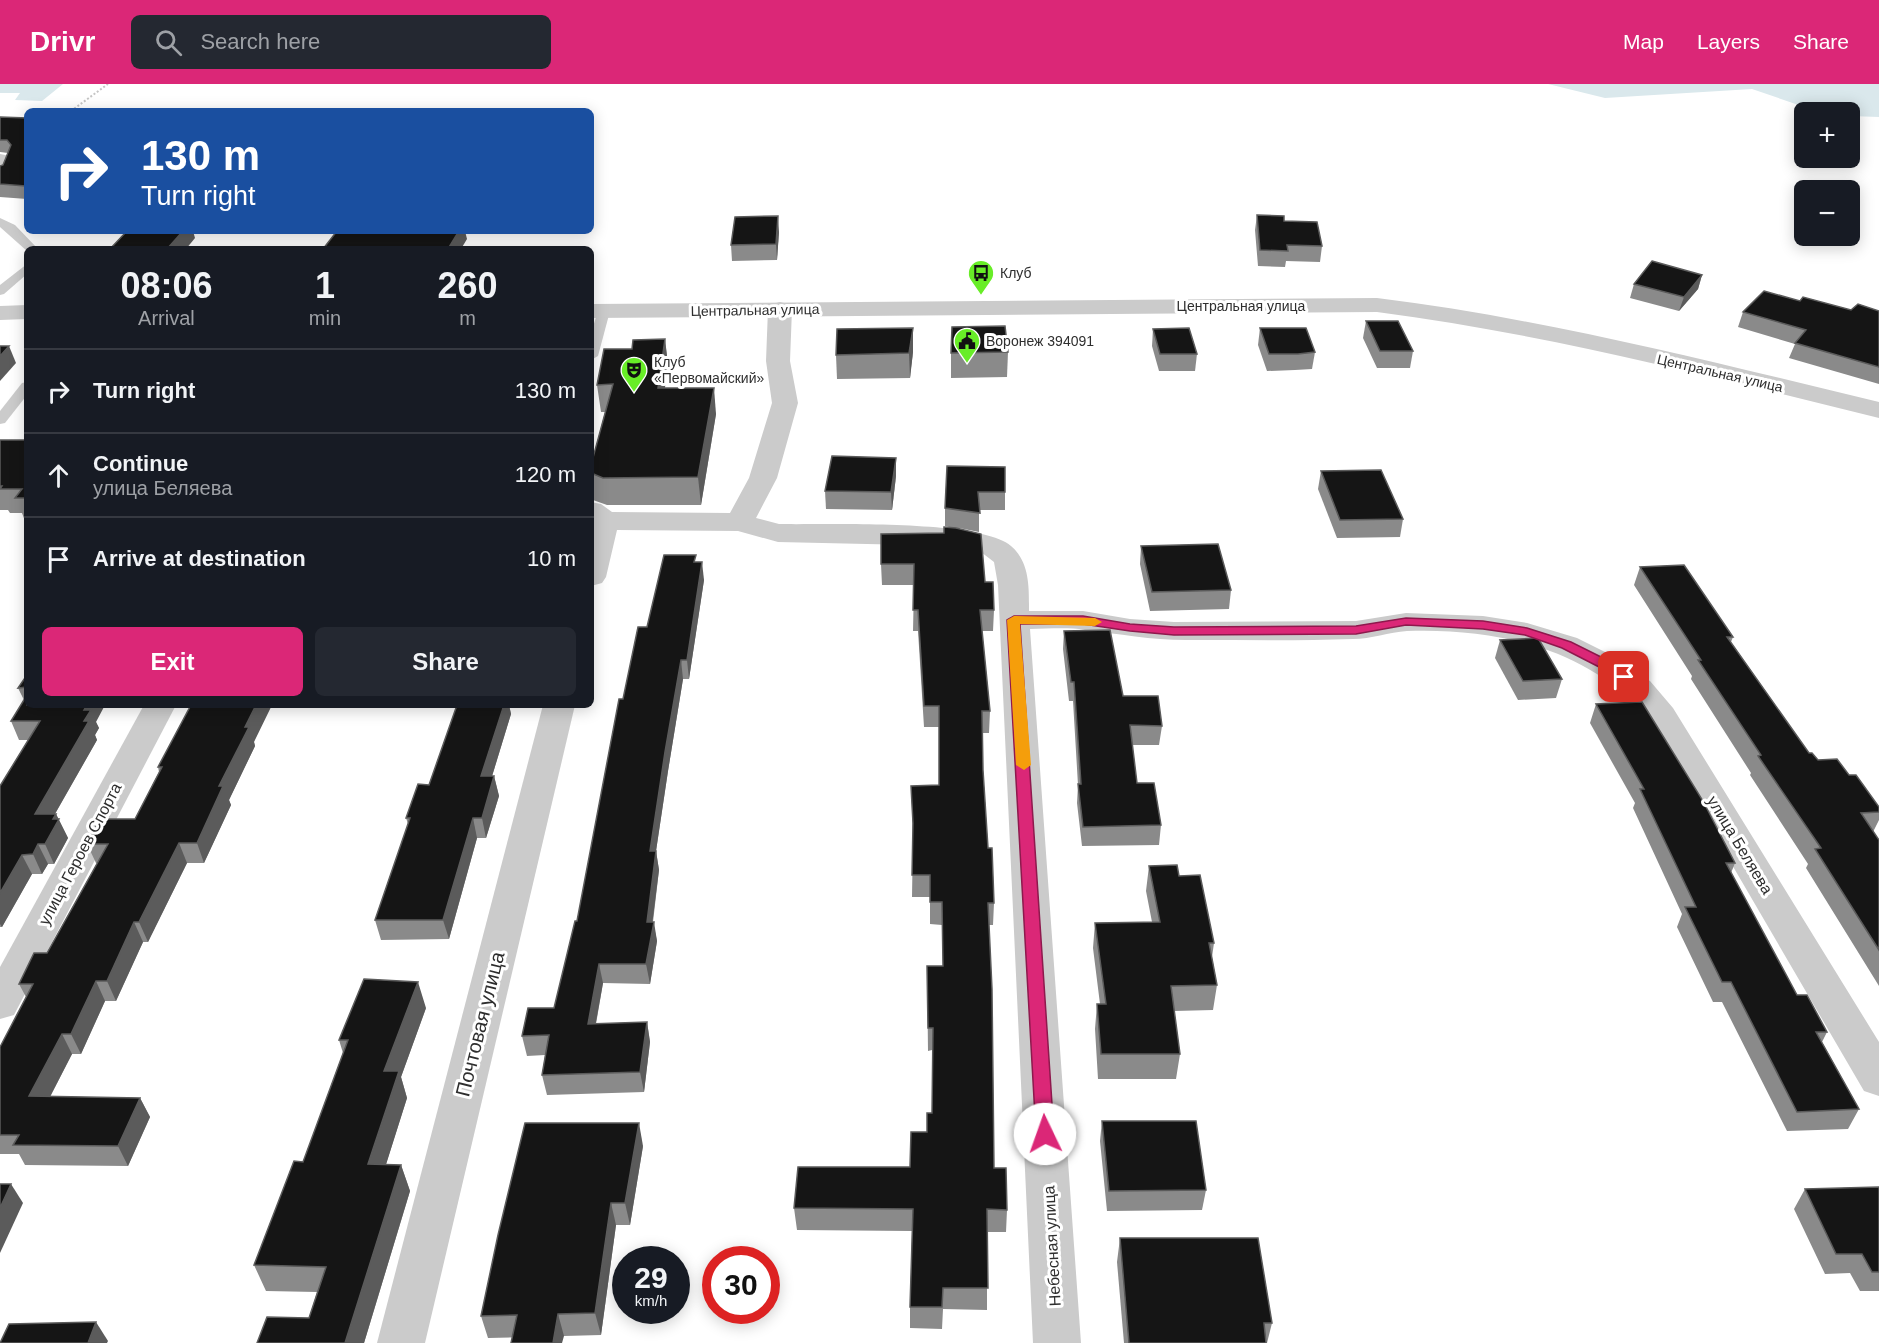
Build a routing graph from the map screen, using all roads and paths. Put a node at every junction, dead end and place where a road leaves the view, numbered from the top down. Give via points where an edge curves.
1 (108, 84) edge
2 (75, 108) edge
3 (0, 222) edge
4 (29, 246) edge
5 (24, 271) edge
6 (0, 291) edge
7 (780, 309) junction
8 (597, 311) edge
9 (24, 312) edge
10 (0, 313) edge
11 (594, 334) edge
12 (24, 390) edge
13 (1879, 410) edge
14 (0, 420) edge
15 (598, 515) edge
16 (740, 522) junction
17 (594, 550) edge
18 (1014, 620) junction
19 (158, 708) edge
20 (558, 708) edge
21 (0, 1004) edge
22 (1879, 1079) edge
23 (401, 1343) edge
24 (1057, 1343) edge

1 - 2 path
3 - 4 lane
5 - 6 lane
7 - 8 street, Центральная улица
7 - 13 street, Центральная улица via 1377,305 1510,324
7 - 16 street via 778,361 785,403 764,478
8 - 11 lane
9 - 10 street
12 - 14 lane
15 - 16 street
15 - 17 street
16 - 18 street, Небесная улица via 778,533 956,537 978,541 1007,556 1013,570
18 - 22 street, улица Беляева via 1083,620 1174,631 1356,630 1406,621 1483,625 1527,632 1566,645 1608,666 1639,688 1657,708
18 - 24 street, Небесная улица
19 - 21 street, улица Героев Спорта
20 - 23 street, Почтовая улица

